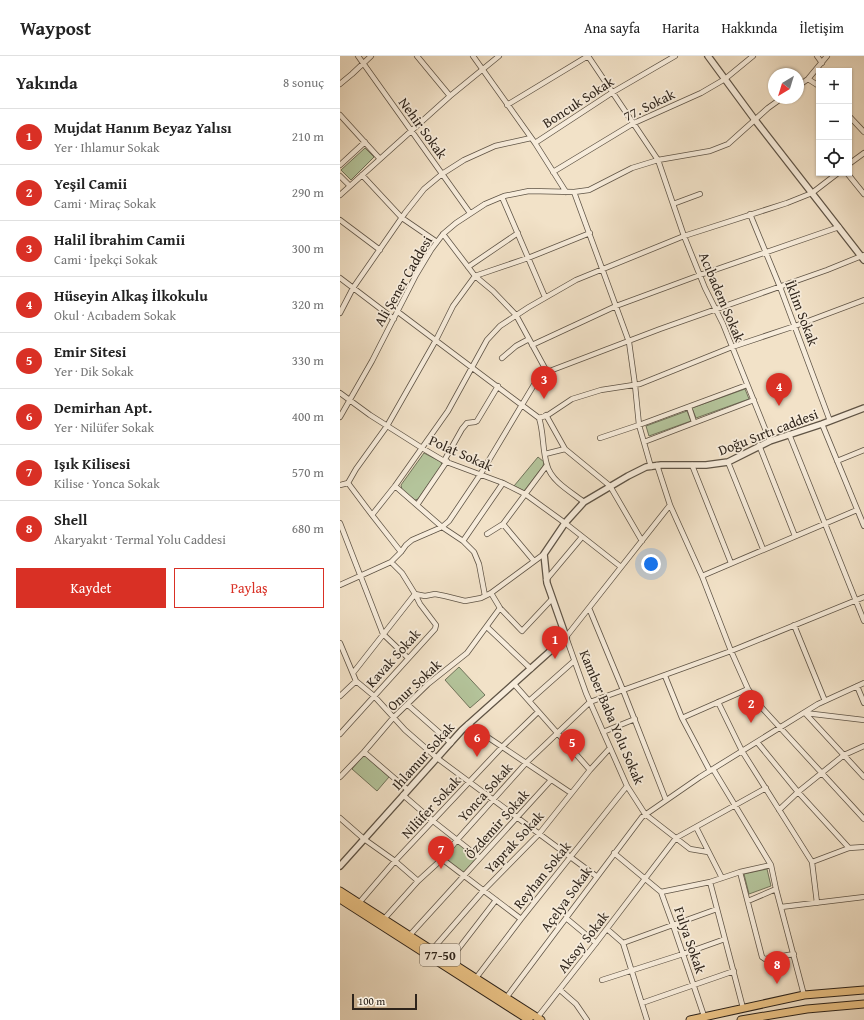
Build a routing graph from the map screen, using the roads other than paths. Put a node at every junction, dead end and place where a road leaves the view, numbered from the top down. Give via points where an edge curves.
1 (358, 56) edge
2 (371, 56) edge
3 (417, 56) edge
4 (474, 56) edge
5 (499, 56) edge
6 (588, 56) edge
7 (675, 56) edge
8 (708, 56) edge
9 (753, 56) edge
10 (817, 56) edge
11 (827, 56) edge
12 (822, 63) junction
13 (363, 64) junction
14 (483, 68) junction
15 (808, 78) junction
16 (725, 79) junction
17 (804, 81) edge
18 (340, 84) edge
19 (816, 84) edge
20 (613, 92) junction
21 (450, 96) junction
22 (775, 104) edge
23 (507, 105) junction
24 (340, 115) edge
25 (852, 119) edge
26 (755, 120) junction
27 (634, 123) junction
28 (411, 131) junction
29 (864, 132) edge
30 (531, 138) junction
31 (365, 142) junction
32 (535, 143) junction
33 (864, 153) edge
34 (380, 159) junction
35 (658, 160) junction
36 (852, 162) edge
37 (340, 165) edge
38 (553, 172) junction
39 (442, 174) junction
40 (362, 175) junction
41 (340, 176) edge
42 (834, 176) edge
43 (849, 176) edge
44 (350, 186) junction
45 (566, 192) junction
46 (574, 192) junction
47 (812, 193) junction
48 (700, 194) dead end
49 (864, 194) edge
50 (340, 195) edge
51 (502, 196) junction
52 (673, 204) junction
53 (470, 212) junction
54 (750, 214) junction
55 (402, 218) junction
56 (340, 220) edge
57 (839, 227) junction
58 (518, 232) junction
59 (590, 233) junction
60 (443, 234) junction
61 (684, 236) junction
62 (437, 242) junction
63 (380, 250) junction
64 (766, 252) junction
65 (863, 257) edge
66 (528, 258) junction
67 (468, 267) junction
68 (603, 269) junction
69 (700, 275) junction
70 (474, 276) junction
71 (340, 278) edge
72 (780, 286) junction
73 (352, 288) junction
74 (545, 297) junction
75 (864, 300) edge
76 (616, 306) junction
77 (716, 310) junction
78 (398, 312) junction
79 (340, 313) edge
80 (516, 315) junction
81 (394, 319) junction
82 (795, 326) junction
83 (529, 339) junction
84 (436, 340) junction
85 (629, 342) junction
86 (532, 345) junction
87 (732, 347) junction
88 (502, 358) dead end
89 (473, 367) junction
90 (547, 372) junction
91 (635, 384) junction
92 (747, 385) junction
93 (498, 386) junction
94 (340, 393) edge
95 (754, 400) junction
96 (350, 401) junction
97 (523, 405) junction
98 (689, 407) junction
99 (864, 408) edge
100 (546, 415) junction
101 (340, 417) edge
102 (539, 418) junction
103 (830, 421) junction
104 (694, 422) junction
105 (822, 424) junction
106 (388, 426) junction
107 (639, 426) junction
108 (789, 434) junction
109 (600, 438) dead end
110 (770, 440) junction
111 (644, 442) junction
112 (759, 445) junction
113 (422, 448) junction
114 (565, 449) junction
115 (864, 450) edge
116 (545, 454) junction
117 (446, 461) junction
118 (837, 461) junction
119 (728, 462) junction
120 (547, 465) junction
121 (692, 465) junction
122 (654, 466) junction
123 (480, 475) junction
124 (348, 483) junction
125 (503, 484) junction
126 (340, 485) edge
127 (395, 486) junction
128 (610, 486) junction
129 (525, 494) junction
130 (584, 502) junction
131 (417, 505) junction
132 (670, 505) junction
133 (857, 510) junction
134 (372, 516) junction
135 (340, 523) edge
136 (565, 523) junction
137 (825, 523) junction
138 (503, 524) junction
139 (864, 524) edge
140 (442, 527) junction
141 (487, 534) dead end
142 (794, 536) junction
143 (582, 537) junction
144 (464, 541) junction
145 (642, 541) junction
146 (763, 550) junction
147 (401, 552) junction
148 (544, 554) junction
149 (534, 561) junction
150 (391, 562) junction
151 (731, 563) junction
152 (621, 567) junction
153 (360, 576) junction
154 (702, 576) junction
155 (546, 580) junction
156 (340, 585) edge
157 (491, 593) junction
158 (415, 594) junction
159 (485, 596) junction
160 (864, 597) edge
161 (552, 599) junction
162 (856, 600) junction
163 (500, 608) junction
164 (589, 608) junction
165 (864, 621) edge
166 (794, 625) junction
167 (487, 627) junction
168 (383, 634) junction
169 (566, 637) junction
170 (340, 643) edge
171 (731, 651) junction
172 (408, 658) junction
173 (574, 661) junction
174 (531, 669) junction
175 (353, 673) junction
176 (665, 676) junction
177 (356, 681) junction
178 (514, 684) junction
179 (864, 684) edge
180 (857, 686) junction
181 (748, 689) junction
182 (623, 690) junction
183 (340, 696) edge
184 (374, 696) junction
185 (529, 701) junction
186 (825, 701) junction
187 (590, 702) junction
188 (718, 702) junction
189 (864, 703) edge
190 (408, 705) junction
191 (538, 712) junction
192 (805, 713) junction
193 (393, 718) junction
194 (682, 718) junction
195 (635, 719) junction
196 (864, 720) edge
197 (468, 724) junction
198 (780, 728) junction
199 (603, 732) junction
200 (557, 733) junction
201 (340, 734) edge
202 (757, 742) junction
203 (450, 743) junction
204 (864, 746) edge
205 (502, 747) junction
206 (610, 748) junction
207 (742, 751) junction
208 (364, 752) junction
209 (844, 755) junction
210 (437, 758) junction
211 (526, 763) junction
212 (590, 770) junction
213 (712, 770) junction
214 (822, 774) junction
215 (340, 777) edge
216 (864, 777) edge
217 (551, 780) junction
218 (470, 782) junction
219 (627, 786) junction
220 (766, 788) junction
221 (408, 790) junction
222 (798, 792) junction
223 (571, 793) junction
224 (403, 796) junction
225 (493, 800) junction
226 (666, 800) junction
227 (735, 805) junction
228 (779, 810) junction
229 (645, 814) junction
230 (340, 818) edge
231 (517, 818) junction
232 (864, 819) edge
233 (433, 821) junction
234 (696, 827) junction
235 (539, 834) junction
236 (676, 838) junction
237 (364, 839) junction
238 (457, 840) junction
239 (864, 847) edge
240 (849, 848) junction
241 (708, 852) junction
242 (614, 853) junction
243 (571, 857) junction
244 (480, 858) junction
245 (442, 859) junction
246 (395, 861) junction
247 (812, 862) junction
248 (340, 865) edge
249 (771, 865) junction
250 (740, 872) junction
251 (464, 876) junction
252 (596, 876) junction
253 (645, 878) junction
254 (722, 878) junction
255 (418, 881) junction
256 (710, 882) junction
257 (776, 889) junction
258 (484, 890) junction
259 (661, 892) junction
260 (341, 894) edge
261 (864, 897) edge
262 (496, 900) junction
263 (748, 902) junction
264 (359, 903) junction
265 (817, 903) junction
266 (781, 907) junction
267 (717, 909) junction
268 (566, 918) junction
269 (384, 919) junction
270 (521, 919) junction
271 (673, 925) junction
272 (607, 929) junction
273 (410, 936) junction
274 (725, 939) junction
275 (596, 943) junction
276 (623, 943) junction
277 (432, 950) junction
278 (683, 954) junction
279 (794, 954) junction
280 (449, 961) junction
281 (632, 970) junction
282 (734, 972) junction
283 (476, 978) junction
284 (602, 980) dead end
285 (693, 984) junction
286 (560, 990) junction
287 (864, 990) edge
288 (804, 995) junction
289 (506, 998) junction
290 (642, 1003) junction
291 (864, 1004) edge
292 (743, 1008) junction
293 (704, 1016) junction
294 (539, 1019) edge
295 (529, 1020) edge
296 (587, 1020) edge
297 (647, 1020) edge
298 (690, 1020) edge
299 (741, 1020) edge

1 - 13 street, Nehir Sokak
2 - 13 street
3 - 21 street
4 - 14 street
5 - 14 street
6 - 20 street, Acıbadem Sokak
6 - 23 street
7 - 20 street, Boncuk Sokak
8 - 16 street
9 - 16 street, 77. Sokak
10 - 12 street
11 - 12 street
12 - 15 street
13 - 18 street
13 - 28 street, Nehir Sokak
14 - 21 street
14 - 23 street
15 - 17 street
15 - 19 street
16 - 26 street
16 - 27 street, 77. Sokak via 701,93
20 - 27 street, Acıbadem Sokak
20 - 32 street, Boncuk Sokak
21 - 28 street
22 - 26 street, Ali Şener Caddesi
23 - 30 street
24 - 31 street
25 - 29 street
26 - 35 street, Ali Şener Caddesi via 728,144 710,152
26 - 47 street
27 - 35 street, Acıbadem Sokak
27 - 38 street, 77. Sokak
28 - 34 street
28 - 39 street, Nehir Sokak
30 - 32 street
30 - 39 street via 495,146 464,160
31 - 34 street
31 - 37 street
32 - 38 street
33 - 36 street
34 - 40 street
35 - 46 street, Ali Şener Caddesi via 632,168 589,190
35 - 52 street, Acıbadem Sokak
38 - 45 street
39 - 53 street, Nehir Sokak
39 - 55 street via 424,190
40 - 44 street
40 - 55 street
41 - 44 street
42 - 47 street
43 - 49 street
44 - 50 street
45 - 46 street, Ali Şener Caddesi
45 - 51 street, Ali Şener Caddesi via 529,191
46 - 59 street
47 - 54 street
47 - 57 street
48 - 52 street
51 - 53 street, Ali Şener Caddesi
51 - 58 street
52 - 61 street, Acıbadem Sokak
53 - 60 street, Ali Şener Caddesi
54 - 61 street
54 - 64 street, İklim Sokak
55 - 62 street
55 - 63 street
56 - 63 street
57 - 64 street
57 - 65 street
58 - 66 street
58 - 67 street
59 - 66 street
59 - 68 street
60 - 62 street, Ali Şener Caddesi
60 - 67 street
61 - 68 street
61 - 69 street, Acıbadem Sokak
62 - 78 street, Ali Şener Caddesi via 416,275
63 - 73 street
64 - 69 street
64 - 72 street, İklim Sokak
65 - 72 street
66 - 70 street
66 - 74 street
67 - 70 street
68 - 74 street
68 - 76 street
69 - 76 street
69 - 77 street, Acıbadem Sokak
70 - 80 street
70 - 84 street
71 - 73 street
72 - 77 street
72 - 82 street, İklim Sokak
73 - 79 street
73 - 81 street
74 - 80 street
75 - 82 street
76 - 85 street
76 - 86 street
77 - 85 street
77 - 87 street, Acıbadem Sokak
78 - 81 street, Ali Şener Caddesi
78 - 84 street
80 - 83 street
80 - 89 street via 492,334
81 - 96 street, Ali Şener Caddesi
82 - 87 street
82 - 103 street, İklim Sokak
83 - 86 street
83 - 88 street
84 - 89 street
84 - 106 street
85 - 90 street
85 - 91 street
86 - 90 street
87 - 91 street
87 - 92 street, Acıbadem Sokak
89 - 93 street
89 - 113 street via 448,411
90 - 97 street via 535,383
91 - 100 street via 601,390 572,399
91 - 107 street
92 - 95 street, Acıbadem Sokak
92 - 98 street
93 - 97 street
93 - 117 street via 477,421 467,423 462,430
94 - 96 street, Polat Sokak
95 - 104 street
95 - 110 street, Acıbadem Sokak
96 - 101 street, Ali Şener Caddesi
96 - 106 street, Polat Sokak
97 - 102 street
97 - 123 street
98 - 104 street
98 - 107 street
99 - 103 street, Doğu Sırtı caddesi
100 - 102 street
100 - 114 street
102 - 116 street
103 - 105 street, Doğu Sırtı caddesi
104 - 111 street
105 - 108 street, Doğu Sırtı caddesi
105 - 118 street
106 - 113 street, Polat Sokak
106 - 124 street
107 - 109 street
107 - 111 street
108 - 110 street, Doğu Sırtı caddesi
108 - 137 street
110 - 112 street, Doğu Sırtı caddesi
111 - 122 street
112 - 119 street, Doğu Sırtı caddesi
112 - 142 street
113 - 117 street, Polat Sokak
113 - 127 street
114 - 116 street
114 - 128 street
115 - 118 street
116 - 120 street
117 - 123 street, Polat Sokak
117 - 131 street
118 - 133 street
119 - 121 street, Doğu Sırtı caddesi
119 - 146 street
120 - 129 street
120 - 130 street via 552,476
121 - 122 street, Doğu Sırtı caddesi
121 - 151 street
122 - 128 street, Doğu Sırtı caddesi
122 - 132 street
123 - 125 street, Polat Sokak
123 - 140 street via 449,521
124 - 126 street
124 - 134 street
125 - 129 street, Polat Sokak
125 - 144 street
127 - 131 street
127 - 134 street
128 - 130 street, Doğu Sırtı caddesi
128 - 145 street
129 - 136 street, Polat Sokak
129 - 138 street
130 - 136 street, Doğu Sırtı caddesi
131 - 140 street
132 - 145 street
132 - 154 street
133 - 137 street
133 - 139 street
134 - 147 street
135 - 153 street
136 - 143 street, Polat Sokak
136 - 148 street, Doğu Sırtı caddesi
137 - 142 street
137 - 162 street
138 - 141 street
138 - 149 street
140 - 144 street
140 - 147 street via 412,540
142 - 146 street
143 - 152 street, Polat Sokak
143 - 155 street
144 - 159 street via 474,552 479,564
145 - 152 street
146 - 151 street
147 - 150 street
148 - 149 street
148 - 155 street, Kamber Baba Yolu Sokak
149 - 157 street
150 - 153 street
150 - 158 street via 402,573
151 - 154 street
152 - 164 street
153 - 156 street
153 - 168 street
154 - 171 street
155 - 161 street, Kamber Baba Yolu Sokak
157 - 159 street
157 - 163 street
158 - 159 street via 465,600
158 - 168 street
158 - 172 street, Kavak Sokak via 436,625
160 - 162 street
161 - 163 street via 522,631
161 - 169 street, Kamber Baba Yolu Sokak
162 - 165 street
162 - 166 street
163 - 167 street, Onur Sokak
164 - 169 street
164 - 182 street
166 - 171 street
166 - 186 street
167 - 174 street
167 - 190 street, Onur Sokak via 467,653 428,684
168 - 172 street
168 - 175 street
169 - 173 street, Kamber Baba Yolu Sokak
169 - 174 street, Ihlamur Sokak
170 - 175 street
171 - 176 street
171 - 181 street
172 - 184 street, Kavak Sokak
173 - 185 street
173 - 187 street, Kamber Baba Yolu Sokak
174 - 178 street, Ihlamur Sokak
175 - 177 street
176 - 182 street
176 - 194 street
177 - 183 street
177 - 184 street
178 - 185 street
178 - 197 street, Ihlamur Sokak
179 - 180 street, Açelya Sokak
180 - 186 street, Açelya Sokak
180 - 189 street
181 - 188 street
181 - 198 street
182 - 187 street
182 - 195 street
184 - 193 street
184 - 201 street, Kavak Sokak
185 - 191 street
186 - 192 street, Açelya Sokak
187 - 199 street, Kamber Baba Yolu Sokak
187 - 200 street, Yonca Sokak
188 - 194 street
188 - 207 street
190 - 193 street, Onur Sokak
190 - 203 street
191 - 200 street
191 - 205 street, Nilüfer Sokak
192 - 196 street
192 - 198 street, Açelya Sokak
192 - 209 street
193 - 208 street, Onur Sokak
193 - 210 street
194 - 213 street
195 - 199 street
195 - 226 street
197 - 203 street, Ihlamur Sokak
197 - 205 street
198 - 202 street, Açelya Sokak
198 - 214 street
199 - 206 street, Kamber Baba Yolu Sokak
200 - 211 street, Yonca Sokak
200 - 212 street
202 - 207 street, Açelya Sokak
202 - 222 street
203 - 210 street, Ihlamur Sokak
204 - 209 street
205 - 211 street
205 - 218 street, Nilüfer Sokak
206 - 212 street, Yaprak Sokak
206 - 219 street, Kamber Baba Yolu Sokak
207 - 213 street, Açelya Sokak
207 - 220 street
208 - 215 street, Onur Sokak
208 - 221 street
209 - 214 street
209 - 216 street
210 - 218 street
210 - 221 street, Ihlamur Sokak
211 - 217 street
211 - 225 street, Yonca Sokak
212 - 223 street, Yaprak Sokak
213 - 226 street, Açelya Sokak
213 - 227 street
214 - 222 street
214 - 232 street
217 - 223 street
217 - 231 street, Özdemir Sokak
218 - 225 street
218 - 233 street, Nilüfer Sokak
219 - 229 street, Kamber Baba Yolu Sokak
219 - 243 street, Reyhan Sokak
220 - 227 street
220 - 228 street
221 - 224 street, Ihlamur Sokak
222 - 228 street
222 - 240 street
223 - 235 street, Yaprak Sokak
224 - 233 street
224 - 237 street, Ihlamur Sokak
225 - 231 street
225 - 238 street, Yonca Sokak
226 - 229 street, Açelya Sokak
227 - 234 street
227 - 249 street
228 - 247 street
229 - 236 street, Kamber Baba Yolu Sokak
229 - 242 street, Açelya Sokak
230 - 237 street
231 - 235 street
231 - 244 street, Özdemir Sokak
233 - 238 street
233 - 246 street, Nilüfer Sokak
234 - 236 street
234 - 241 street
235 - 243 street
235 - 258 street, Yaprak Sokak
236 - 241 street, Kamber Baba Yolu Sokak via 690,849
236 - 253 street, Aksoy Sokak
237 - 246 street
237 - 248 street, Ihlamur Sokak
238 - 244 street
238 - 245 street, Yonca Sokak
239 - 240 street
240 - 247 street
241 - 254 street
242 - 252 street, Açelya Sokak
242 - 253 street, Fulya Sokak
243 - 252 street
243 - 270 street, Reyhan Sokak
244 - 251 street, Özdemir Sokak
245 - 251 street
245 - 255 street, Yonca Sokak
246 - 255 street
246 - 264 street, Nilüfer Sokak
247 - 265 street
249 - 250 street
249 - 257 street
250 - 254 street
250 - 263 street
251 - 258 street
251 - 273 street, Özdemir Sokak
252 - 268 street, Açelya Sokak
253 - 259 street, Fulya Sokak
253 - 272 street, Aksoy Sokak
254 - 256 street
255 - 269 street, Yonca Sokak
256 - 259 street
256 - 267 street
257 - 263 street
257 - 266 street
258 - 262 street
258 - 277 street, Yaprak Sokak
259 - 271 street, Fulya Sokak
260 - 264 main road, 77-50
260 - 295 main road, 77-50
261 - 265 street
262 - 270 street
262 - 280 street
263 - 279 street via 762,957 765,959
264 - 269 main road, 77-50
265 - 266 street
266 - 279 street
267 - 271 street
267 - 274 street
268 - 275 street
268 - 289 street, Açelya Sokak
269 - 273 main road, 77-50
270 - 283 street, Reyhan Sokak
271 - 276 street
271 - 278 street, Fulya Sokak
272 - 275 street, Aksoy Sokak
272 - 276 street
273 - 277 main road, 77-50
274 - 278 street
274 - 282 street
275 - 286 street, Aksoy Sokak
276 - 281 street
277 - 280 main road, 77-50
278 - 281 street
278 - 285 street, Fulya Sokak
279 - 288 street
280 - 283 main road, 77-50
281 - 284 street
281 - 290 street
282 - 285 street
282 - 292 street
283 - 289 main road, 77-50
285 - 290 street
285 - 293 street, Fulya Sokak
286 - 294 street, Aksoy Sokak
286 - 296 street via 576,1004
287 - 288 main road
288 - 292 main road
289 - 294 main road, 77-50
290 - 297 street
291 - 299 main road via 807,1009
292 - 293 main road
293 - 298 main road

